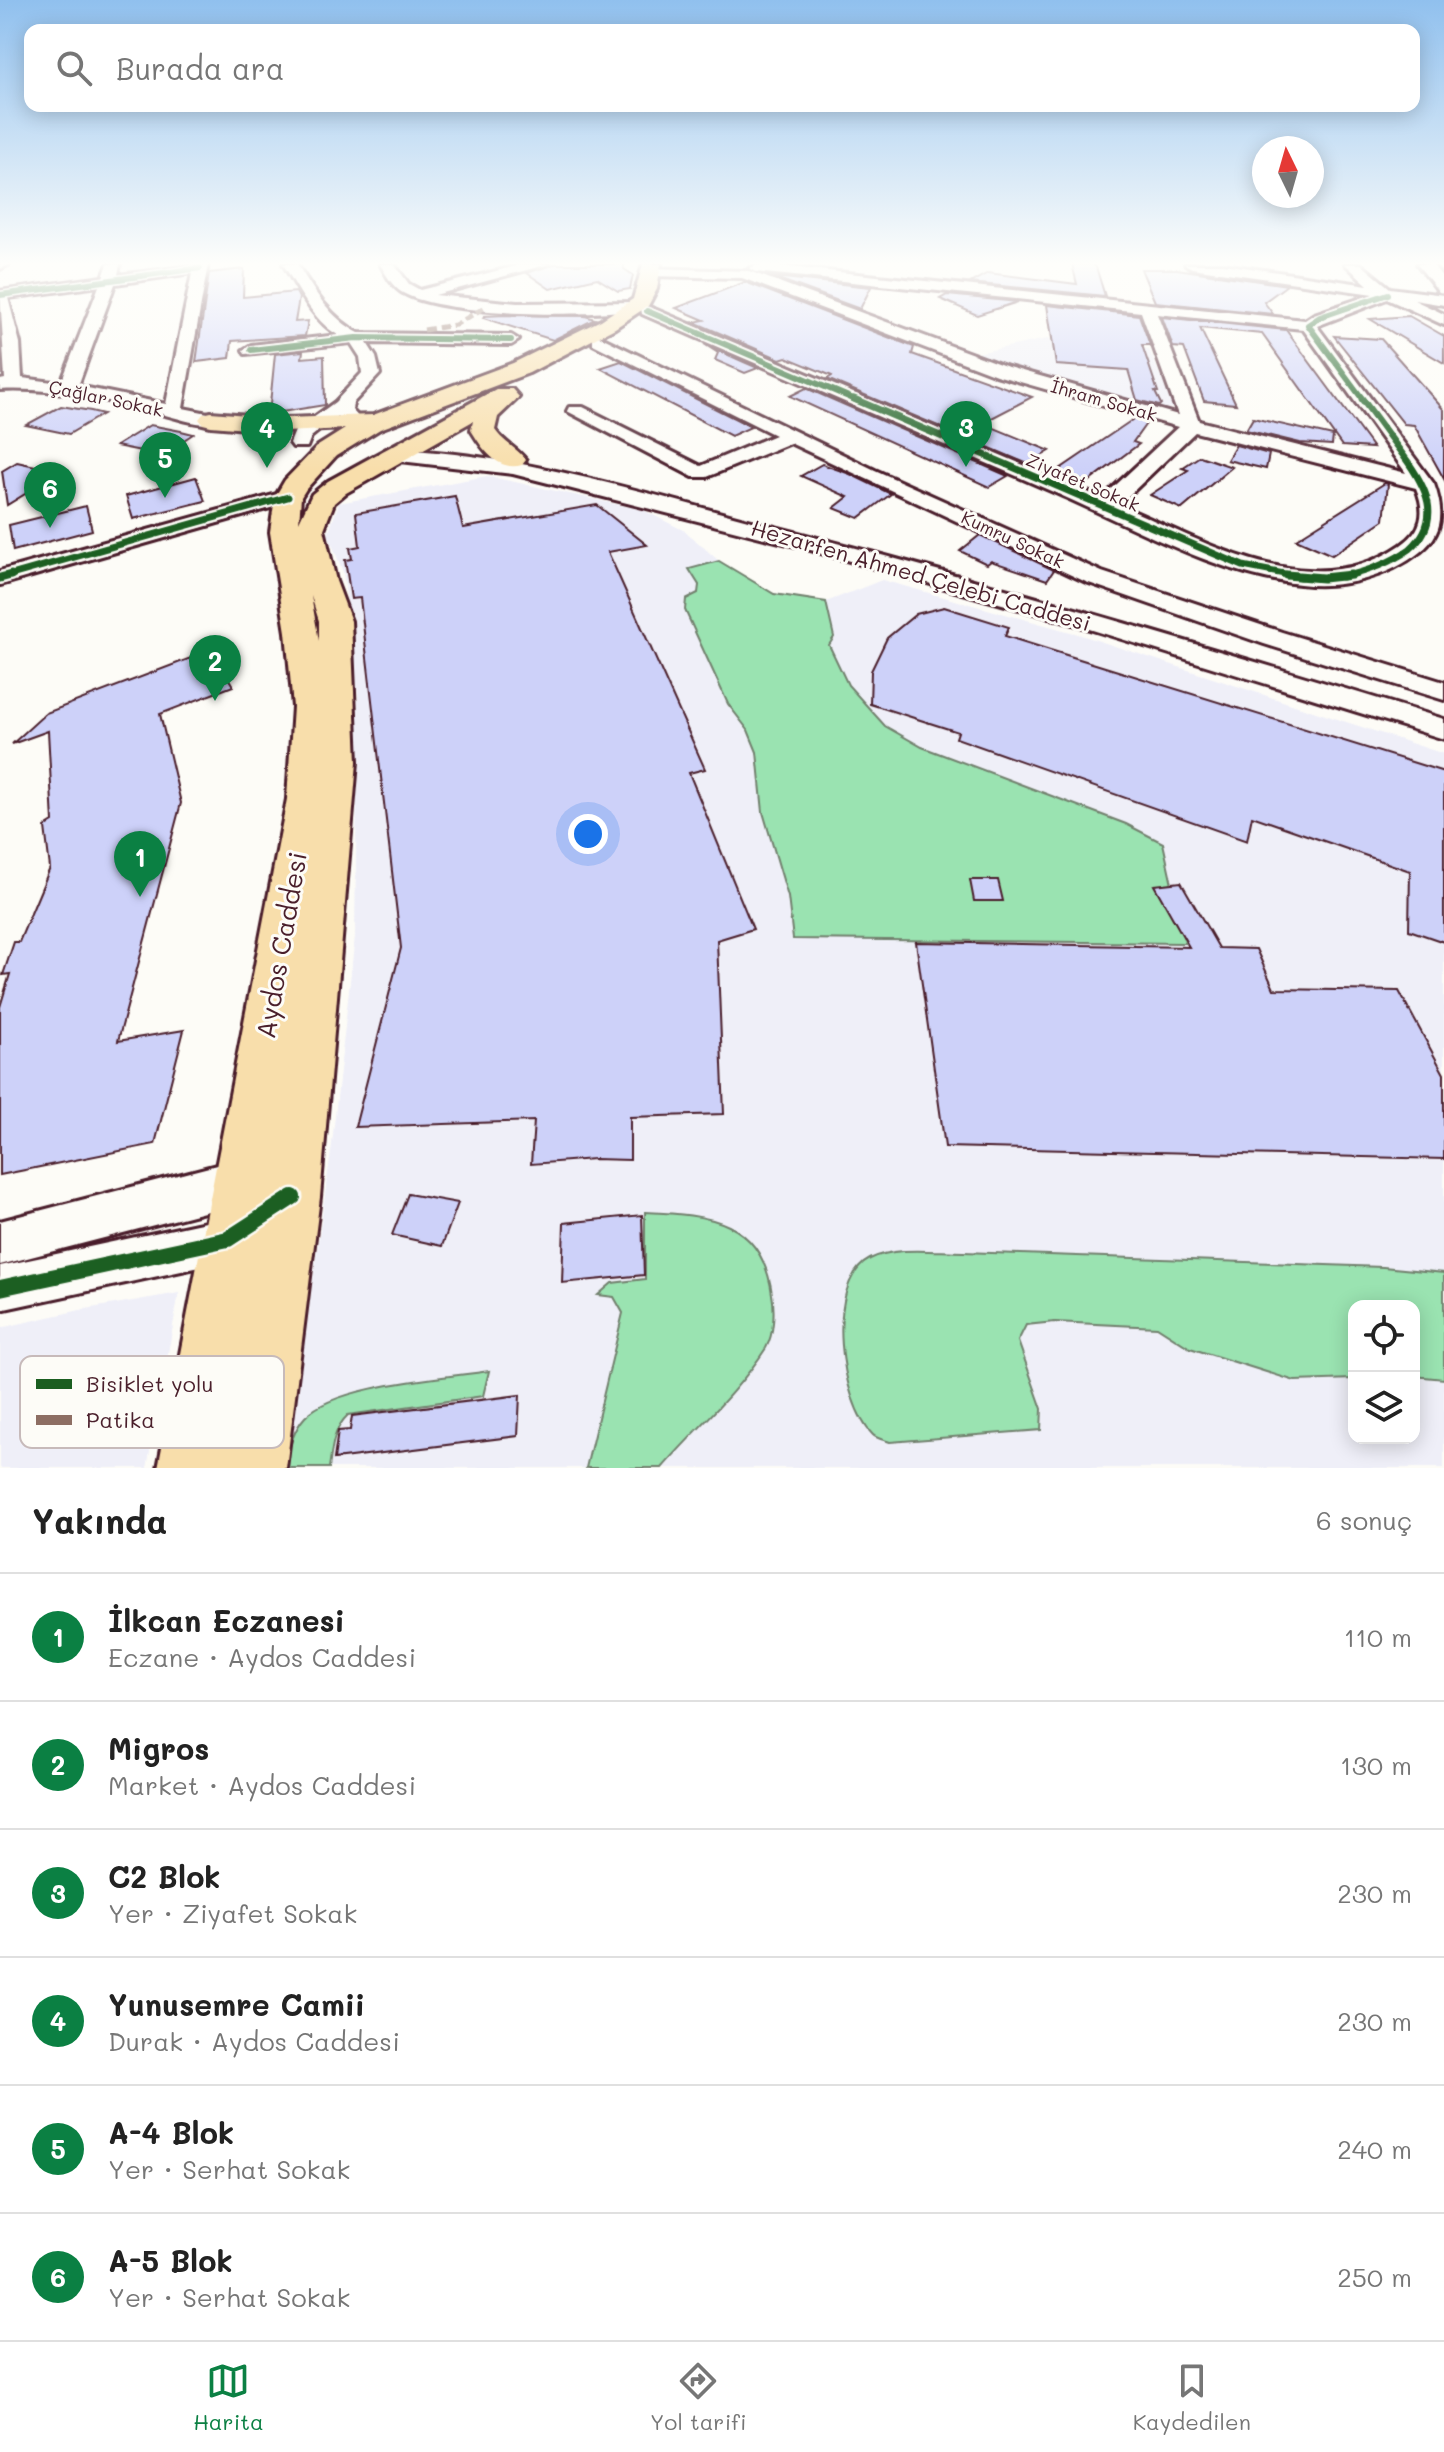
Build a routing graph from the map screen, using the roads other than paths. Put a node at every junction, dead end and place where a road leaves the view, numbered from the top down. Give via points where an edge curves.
1 (9, 333) edge
2 (89, 333) edge
3 (190, 333) edge
4 (346, 333) edge
5 (591, 333) edge
6 (610, 333) edge
7 (698, 333) edge
8 (928, 333) edge
9 (1157, 333) edge
10 (1314, 333) edge
11 (356, 338) junction
12 (511, 340) dead end
13 (599, 341) junction
14 (251, 350) dead end
15 (525, 383) junction
16 (7, 385) edge
17 (68, 389) junction
18 (576, 411) dead end
19 (173, 412) junction
20 (211, 419) junction
21 (1191, 425) junction
22 (320, 429) junction
23 (428, 434) junction
24 (790, 436) junction
25 (388, 437) junction
26 (513, 460) junction
27 (1434, 496) edge
28 (288, 497) junction
29 (1104, 508) junction
30 (0, 578) edge
31 (1444, 691) edge
32 (1444, 714) edge
33 (1444, 729) edge
34 (240, 1180) junction
35 (293, 1197) junction
36 (228, 1239) junction
37 (0, 1243) edge
38 (0, 1288) edge
39 (209, 1356) edge
40 (270, 1356) edge
41 (193, 1448) edge
42 (257, 1448) edge
43 (190, 1468) edge
44 (254, 1468) edge

1 - 16 street
2 - 17 street
3 - 19 street
4 - 11 street
5 - 25 main road, Aydos Caddesi
6 - 13 main road
7 - 29 street, Ziyafet Sokak
8 - 21 street, İhram Sokak via 1002,371
9 - 21 street
10 - 27 street
11 - 12 street
11 - 14 street
11 - 22 street via 371,374
13 - 15 main road
13 - 24 street, Kumru Sokak
15 - 23 main road
15 - 26 main road via 487,415 483,426 494,447
16 - 17 street, Çağlar Sokak
17 - 19 street, Çağlar Sokak
18 - 24 street via 700,473
19 - 20 street, Çağlar Sokak
20 - 22 main road
20 - 22 main road
21 - 27 street, İhram Sokak
21 - 29 street
22 - 25 main road
22 - 25 main road via 356,453
22 - 28 main road via 315,461
23 - 25 main road
23 - 25 main road via 421,422
23 - 26 street, Hezarfen Ahmed Çelebi Caddesi
24 - 31 street, Kumru Sokak via 1094,577
25 - 33 street, Hezarfen Ahmed Çelebi Caddesi via 435,455 769,531
25 - 35 main road, Aydos Caddesi via 322,500 310,529 335,621 338,762
26 - 32 street, Hezarfen Ahmed Çelebi Caddesi via 1032,592
27 - 29 street, Ziyafet Sokak via 1432,524 1425,536 1382,565 1360,574 1312,578 1243,566
28 - 30 street
28 - 34 main road, Aydos Caddesi via 284,532 310,707 306,799
34 - 35 street
34 - 36 main road, Aydos Caddesi
34 - 37 street
35 - 36 street
35 - 40 main road, Aydos Caddesi
36 - 38 street
36 - 39 main road, Aydos Caddesi
41 - 43 main road, Aydos Caddesi
42 - 44 main road, Aydos Caddesi

